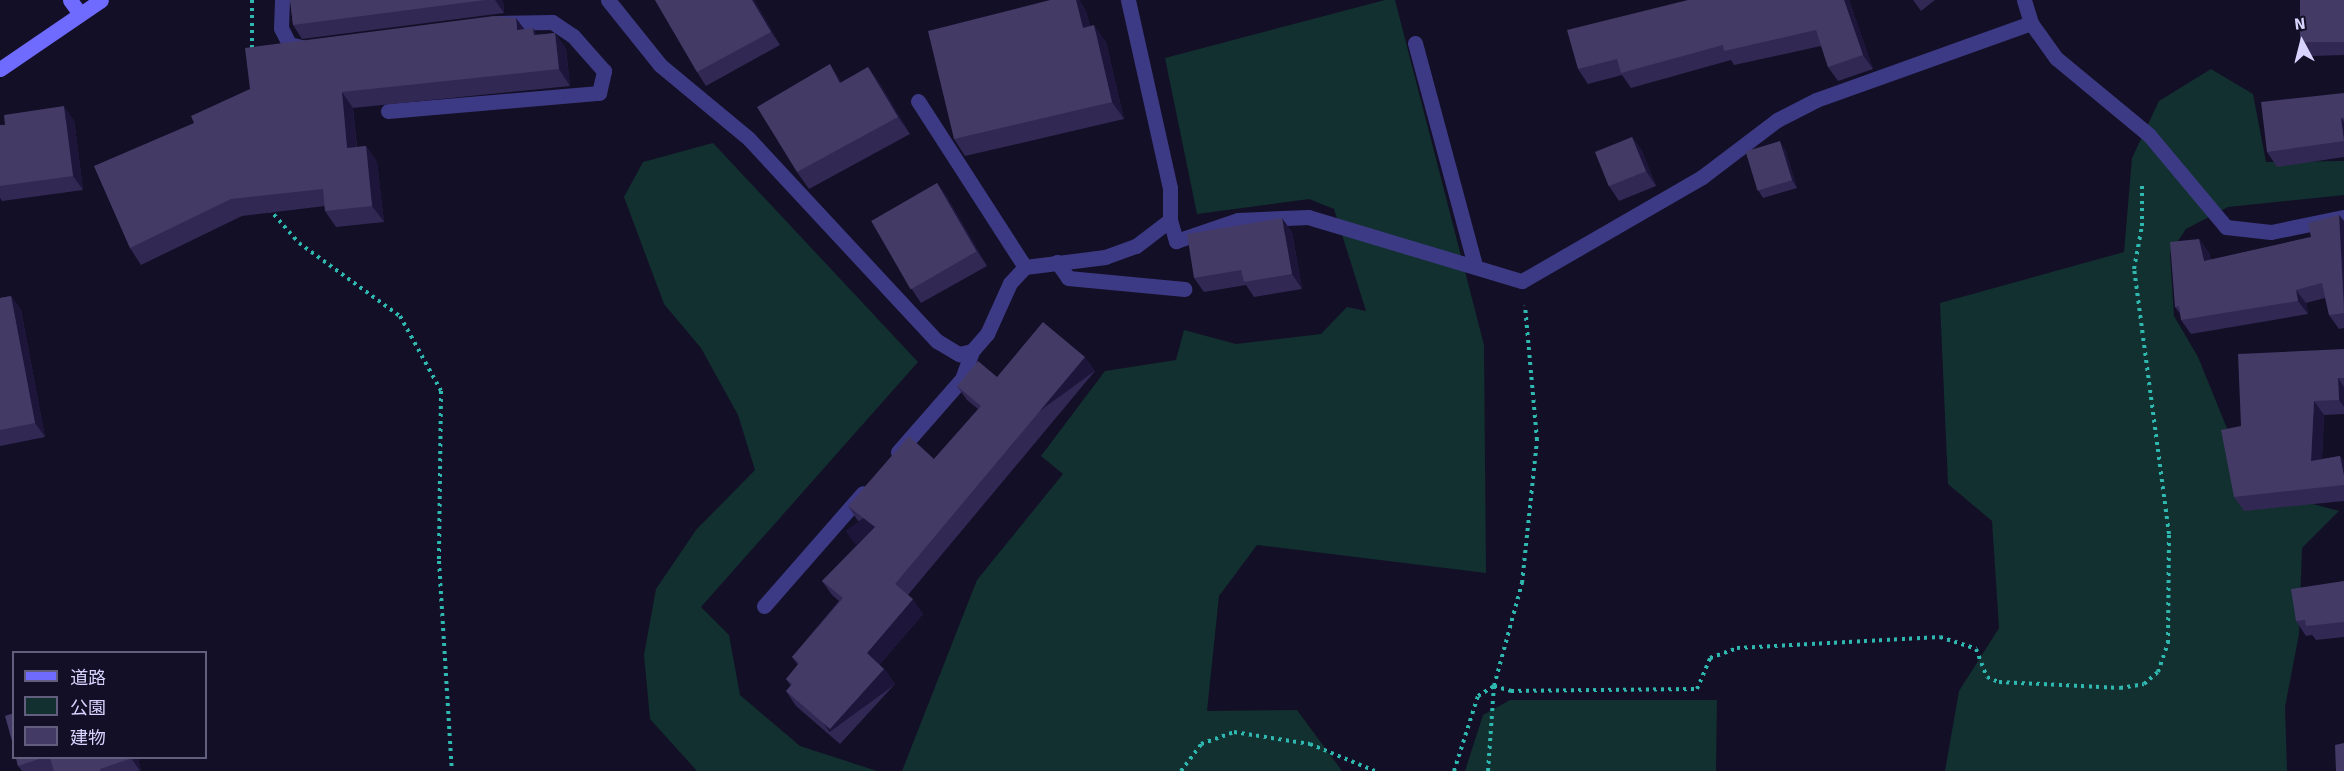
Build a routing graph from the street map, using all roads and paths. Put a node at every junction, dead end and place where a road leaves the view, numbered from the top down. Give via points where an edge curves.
1 (70, 0) edge
2 (101, 0) edge
3 (252, 0) edge
4 (282, 0) edge
5 (608, 0) edge
6 (1128, 0) edge
7 (2024, 0) edge
8 (80, 14) junction
9 (2031, 23) junction
10 (483, 25) edge
11 (1415, 44) dead end
12 (323, 46) edge
13 (252, 61) edge
14 (0, 69) edge
15 (918, 101) dead end
16 (388, 111) dead end
17 (2142, 182) dead end
18 (267, 200) edge
19 (2344, 217) edge
20 (1170, 220) junction
21 (1057, 262) junction
22 (1475, 265) junction
23 (1024, 267) junction
24 (1522, 281) junction
25 (1184, 289) dead end
26 (972, 351) junction
27 (886, 466) edge
28 (871, 484) edge
29 (764, 606) dead end
30 (1494, 686) junction
31 (453, 771) edge
32 (1181, 771) edge
33 (1375, 771) edge
34 (1454, 771) edge
35 (1488, 771) edge

1 - 8 street
2 - 8 street
3 - 13 path
4 - 12 street via 281,28 289,44 300,49
5 - 26 street via 660,65 749,139 937,341 959,354
6 - 20 street via 1170,188
7 - 9 street
8 - 14 street
9 - 19 street via 2056,58 2149,135 2226,227 2271,232
9 - 24 street via 1816,100 1777,120 1702,177
10 - 16 street via 552,22 573,36 603,71 599,93
11 - 22 street
15 - 23 street
17 - 30 path via 2142,226 2134,269 2169,534 2168,643 2158,672 2144,684 2120,688 1999,682 1987,677 1976,648 1940,637 1737,648 1710,658 1705,681 1697,689 1682,691
18 - 31 path via 272,218 299,243 400,316 441,391 439,561
20 - 21 street via 1136,246 1105,257
20 - 22 street via 1176,241 1238,220 1308,217
21 - 23 street
21 - 25 street via 1068,279
22 - 24 street
23 - 26 street via 1010,283 987,334
24 - 30 path via 1537,440 1522,583
26 - 27 street via 962,379
28 - 29 street
30 - 34 path via 1478,696
30 - 35 path
32 - 33 path via 1202,744 1234,732 1310,744

